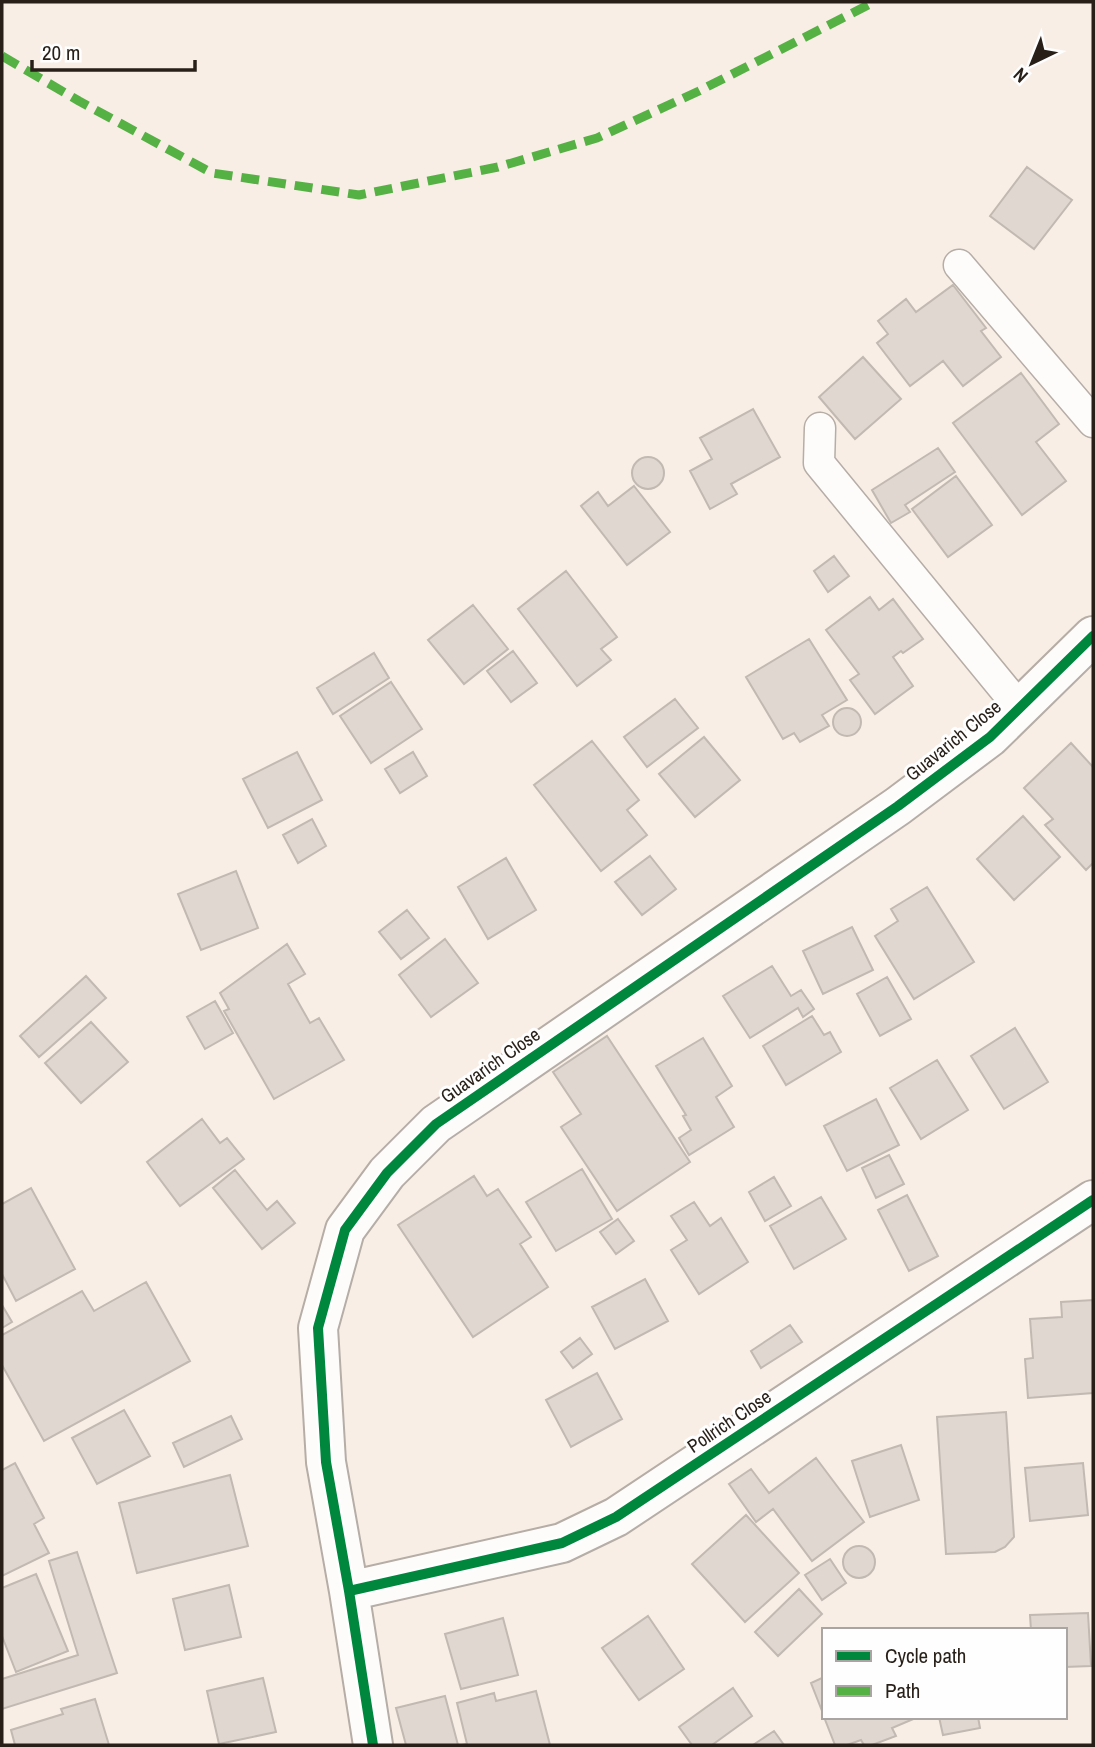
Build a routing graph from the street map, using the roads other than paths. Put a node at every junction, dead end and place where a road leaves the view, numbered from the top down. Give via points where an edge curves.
1 (959, 265) dead end
2 (1093, 422) edge
3 (820, 428) dead end
4 (1093, 636) edge
5 (1020, 708) junction
6 (1093, 1200) edge
7 (349, 1591) junction
8 (373, 1745) edge

1 - 2 lane
3 - 5 lane via 819,463
4 - 5 street, Guavarich Close
5 - 7 street, Guavarich Close via 990,737 898,806 436,1124 387,1173 345,1230 318,1328 326,1462
6 - 7 street, Pollrich Close via 616,1517 562,1543
7 - 8 street, Guavarich Close

